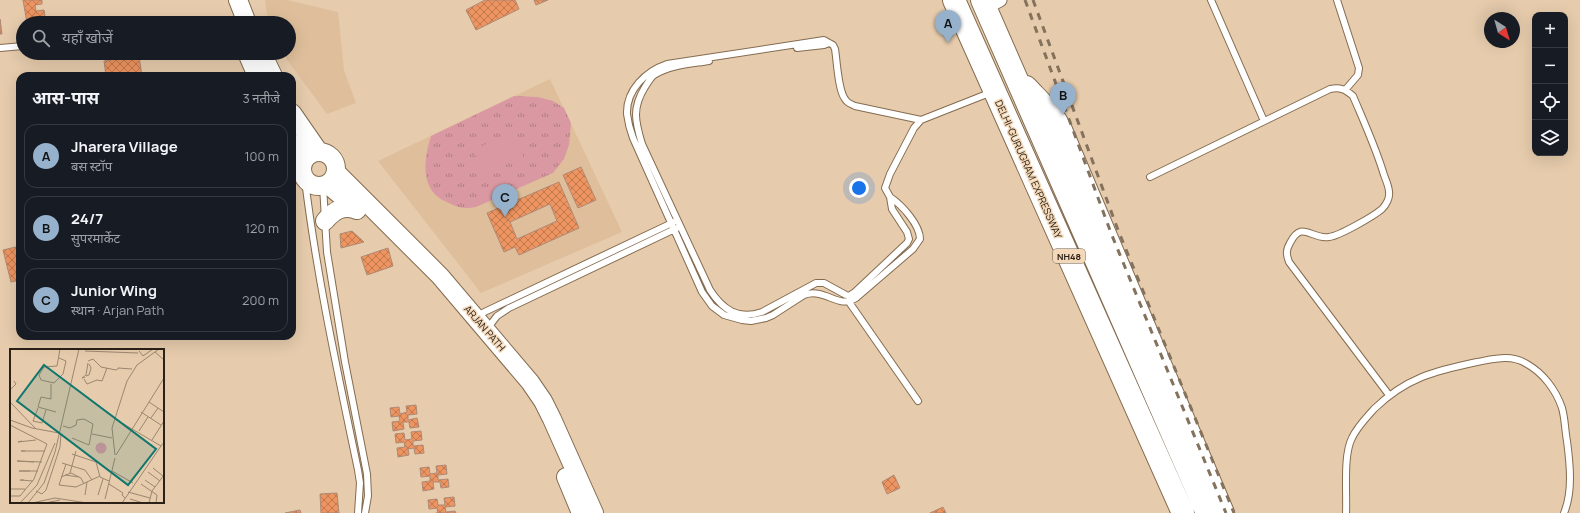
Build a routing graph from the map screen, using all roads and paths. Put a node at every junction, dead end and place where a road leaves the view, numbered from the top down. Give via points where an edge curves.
1 (226, 0) edge
2 (238, 0) edge
3 (1212, 0) edge
4 (1337, 0) edge
5 (989, 3) edge
6 (955, 4) edge
7 (235, 16) edge
8 (239, 16) edge
9 (16, 47) edge
10 (0, 48) edge
11 (250, 60) edge
12 (265, 60) edge
13 (255, 72) edge
14 (271, 72) edge
15 (1015, 76) junction
16 (1346, 89) junction
17 (995, 91) junction
18 (296, 119) edge
19 (921, 120) junction
20 (1264, 121) junction
21 (296, 150) edge
22 (320, 152) junction
23 (303, 162) junction
24 (1150, 177) dead end
25 (305, 180) junction
26 (329, 181) junction
27 (890, 197) junction
28 (357, 210) junction
29 (325, 221) junction
30 (674, 221) junction
31 (677, 228) junction
32 (849, 302) junction
33 (480, 323) junction
34 (1389, 395) junction
35 (918, 401) dead end
36 (358, 513) edge
37 (365, 513) edge
38 (580, 513) edge
39 (594, 513) edge
40 (1184, 513) edge
41 (1206, 513) edge
42 (1223, 513) edge
43 (1346, 513) edge
44 (1564, 513) edge

1 - 7 main road
2 - 8 main road
3 - 20 lane
4 - 16 lane via 1359,68 1358,76
5 - 15 highway, NH48
6 - 17 highway, DELHI-GURUGRAM EXPRESSWAY / NH48
9 - 10 lane
11 - 13 main road
12 - 14 main road
15 - 41 highway, NH48
15 - 42 highway via 1049,112 1061,130
16 - 20 lane via 1330,89
16 - 34 lane via 1353,96 1377,150 1389,193 1387,203 1382,210 1337,235 1327,238 1298,232 1286,249 1286,256
17 - 19 lane
17 - 40 highway, DELHI-GURUGRAM EXPRESSWAY / NH48
18 - 22 main road
19 - 27 lane via 914,128 886,185
19 - 30 lane via 848,103 841,91 835,49 829,43 694,63 663,71 649,80 638,99 635,117 642,144
20 - 24 lane
21 - 23 main road
22 - 23 main road via 310,155
22 - 26 main road via 329,155 335,163
23 - 25 main road
25 - 26 main road via 313,186
25 - 36 lane via 335,362 358,470
26 - 28 main road, ARJAN PATH
26 - 29 lane
26 - 33 main road, ARJAN PATH via 440,276
27 - 31 lane via 892,210 908,232 909,239 855,292 849,296 824,283 816,284 756,314 738,314 720,305
27 - 32 lane via 907,213 918,230 920,239 913,249
28 - 29 main road via 350,207 340,209
28 - 38 main road, ARJAN PATH via 430,283 530,399 539,412
29 - 37 lane via 326,252 367,474 368,496
30 - 31 lane
30 - 33 lane
31 - 32 lane via 702,292 712,306 724,315 742,320 766,318 810,293 820,293 841,302
31 - 33 lane
32 - 35 lane
33 - 39 main road, ARJAN PATH via 543,401
34 - 43 lane via 1363,420 1351,438 1347,453
34 - 44 lane via 1410,382 1438,371 1503,357 1526,363 1538,371 1554,390 1562,409 1570,459 1568,502

